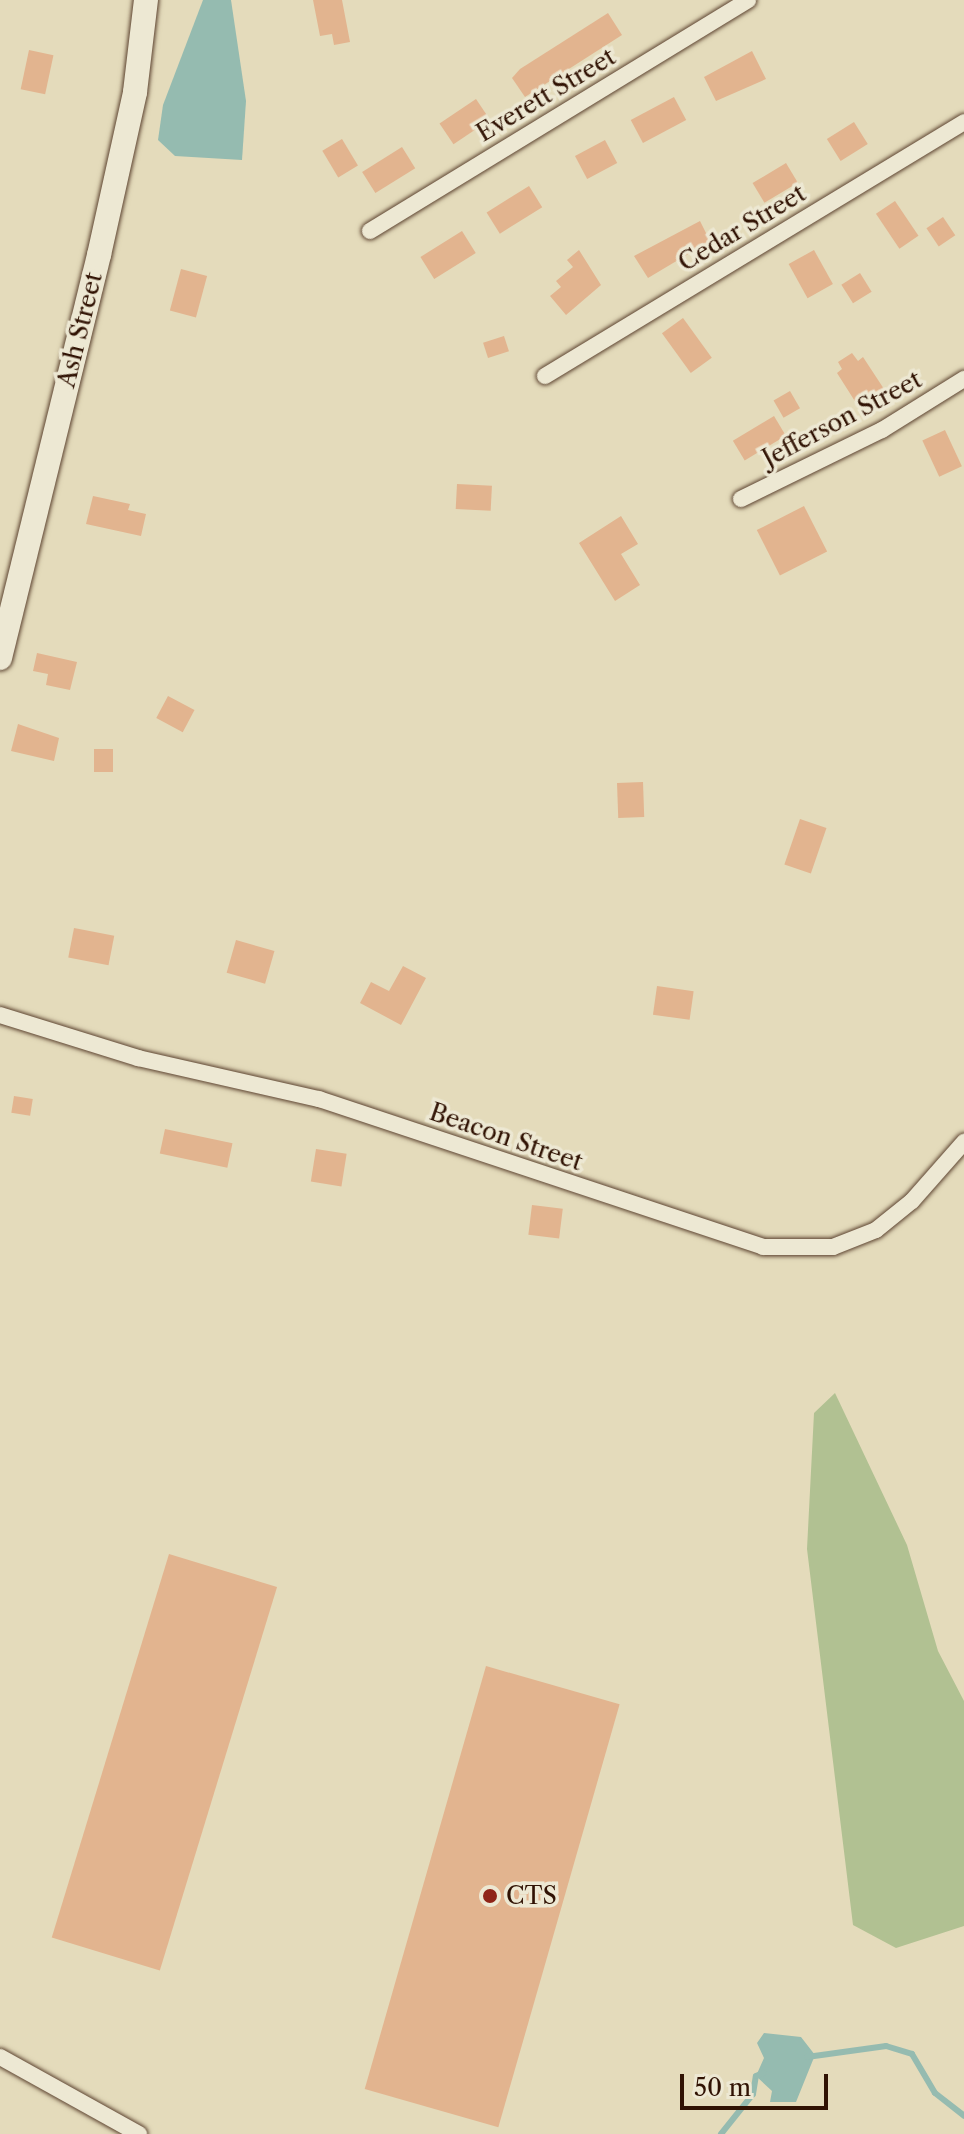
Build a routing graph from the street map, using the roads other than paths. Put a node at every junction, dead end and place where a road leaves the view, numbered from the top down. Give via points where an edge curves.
1 (146, 0) edge
2 (748, 0) edge
3 (964, 122) edge
4 (370, 231) dead end
5 (545, 376) dead end
6 (964, 379) edge
7 (741, 499) dead end
8 (0, 658) edge
9 (0, 1015) edge
10 (964, 1142) edge
11 (0, 2057) edge
12 (139, 2134) edge

1 - 8 street, Ash Street via 137,79 102,240
2 - 4 street, Everett Street
3 - 5 street, Cedar Street
6 - 7 street, Jefferson Street via 882,430
9 - 10 street, Beacon Street via 138,1058 319,1099 672,1220 786,1250 833,1247 876,1230 912,1201
11 - 12 street

